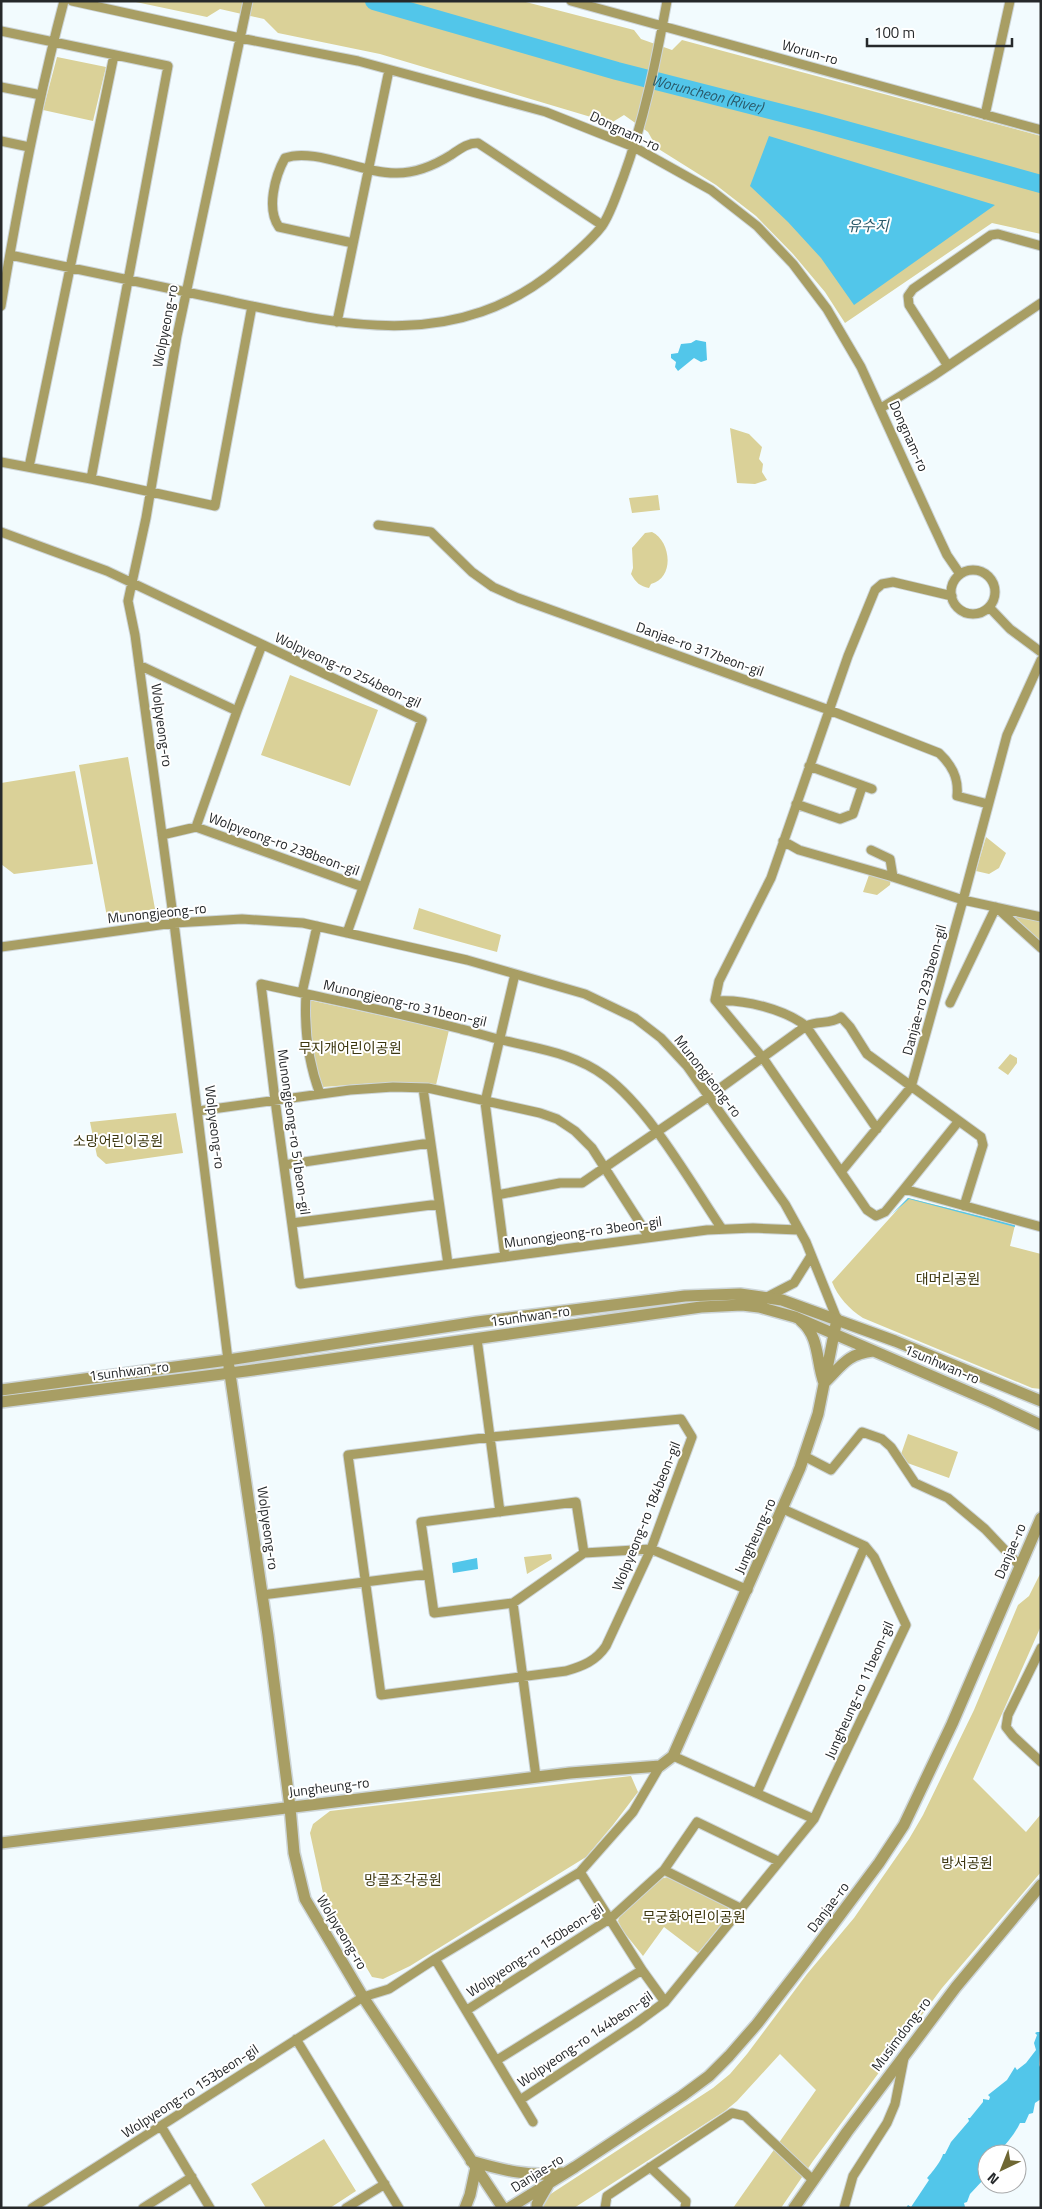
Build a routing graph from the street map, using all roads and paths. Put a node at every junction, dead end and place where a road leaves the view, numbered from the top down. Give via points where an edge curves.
1 (64, 1) edge
2 (72, 1) edge
3 (248, 1) edge
4 (571, 1) edge
5 (667, 1) edge
6 (1010, 1) edge
7 (662, 25) junction
8 (1, 32) edge
9 (240, 38) junction
10 (54, 42) junction
11 (114, 54) junction
12 (389, 70) junction
13 (1, 87) edge
14 (41, 95) junction
15 (985, 115) junction
16 (1041, 130) edge
17 (1, 141) edge
18 (30, 147) junction
19 (634, 148) junction
20 (367, 170) junction
21 (602, 225) junction
22 (352, 243) junction
23 (1041, 246) edge
24 (10, 254) junction
25 (70, 267) junction
26 (128, 280) junction
27 (186, 292) junction
28 (1041, 303) edge
29 (1, 306) edge
30 (252, 306) junction
31 (337, 322) junction
32 (948, 366) junction
33 (881, 408) junction
34 (1, 462) edge
35 (29, 467) junction
36 (91, 479) junction
37 (151, 492) junction
38 (378, 526) dead end
39 (1, 532) edge
40 (960, 574) junction
41 (132, 583) junction
42 (952, 596) junction
43 (989, 607) junction
44 (262, 645) junction
45 (1041, 652) edge
46 (1041, 660) edge
47 (139, 664) junction
48 (829, 710) junction
49 (236, 711) junction
50 (809, 766) junction
51 (862, 787) junction
52 (872, 789) dead end
53 (796, 804) junction
54 (988, 804) junction
55 (196, 827) junction
56 (162, 835) junction
57 (783, 841) junction
58 (871, 850) dead end
59 (893, 877) junction
60 (364, 887) junction
61 (963, 900) junction
62 (996, 907) junction
63 (1041, 917) edge
64 (174, 923) junction
65 (317, 926) junction
66 (347, 933) junction
67 (1, 947) edge
68 (1041, 948) edge
69 (515, 974) junction
70 (261, 984) joint
71 (304, 994) junction
72 (716, 1001) junction
73 (950, 1003) dead end
74 (806, 1026) junction
75 (500, 1040) junction
76 (763, 1058) junction
77 (911, 1087) junction
78 (423, 1088) junction
79 (320, 1094) junction
80 (708, 1097) junction
81 (274, 1100) junction
82 (485, 1102) junction
83 (198, 1111) junction
84 (958, 1122) junction
85 (877, 1129) junction
86 (657, 1132) junction
87 (430, 1143) junction
88 (284, 1164) junction
89 (604, 1168) junction
90 (841, 1172) junction
91 (904, 1189) junction
92 (497, 1195) junction
93 (439, 1204) junction
94 (964, 1206) junction
95 (292, 1223) junction
96 (1041, 1227) edge
97 (722, 1229) junction
98 (799, 1230) junction
99 (649, 1237) junction
100 (811, 1256) junction
101 (505, 1257) junction
102 (448, 1264) junction
103 (300, 1284) joint
104 (767, 1297) junction
105 (795, 1317) junction
106 (837, 1319) junction
107 (834, 1334) junction
108 (477, 1339) junction
109 (873, 1351) junction
110 (228, 1360) junction
111 (230, 1373) junction
112 (824, 1383) junction
113 (1, 1390) edge
114 (1025, 1394) junction
115 (1041, 1394) edge
116 (1041, 1401) edge
117 (1, 1402) edge
118 (1020, 1415) junction
119 (1041, 1425) edge
120 (1041, 1434) edge
121 (492, 1437) junction
122 (804, 1456) junction
123 (783, 1509) junction
124 (500, 1512) junction
125 (1041, 1518) edge
126 (865, 1546) junction
127 (650, 1549) junction
128 (584, 1553) junction
129 (1020, 1566) junction
130 (428, 1574) junction
131 (365, 1582) junction
132 (748, 1590) junction
133 (262, 1595) junction
134 (514, 1604) junction
135 (1041, 1648) edge
136 (522, 1678) junction
137 (673, 1756) junction
138 (1041, 1762) edge
139 (660, 1766) junction
140 (536, 1777) junction
141 (757, 1793) junction
142 (290, 1807) junction
143 (814, 1819) junction
144 (1, 1843) edge
145 (778, 1861) junction
146 (664, 1870) junction
147 (580, 1872) junction
148 (1041, 1885) edge
149 (740, 1908) junction
150 (611, 1918) junction
151 (435, 1959) junction
152 (642, 1970) junction
153 (363, 1997) junction
154 (665, 2002) junction
155 (467, 2010) junction
156 (296, 2039) junction
157 (904, 2055) junction
158 (496, 2060) junction
159 (520, 2100) junction
160 (534, 2122) dead end
161 (161, 2126) junction
162 (473, 2164) junction
163 (650, 2167) junction
164 (566, 2173) junction
165 (192, 2178) junction
166 (813, 2180) junction
167 (549, 2183) junction
168 (385, 2184) junction
169 (32, 2208) edge
170 (143, 2208) edge
171 (210, 2208) edge
172 (346, 2208) edge
173 (399, 2208) edge
174 (465, 2208) edge
175 (503, 2208) edge
176 (509, 2208) edge
177 (537, 2208) edge
178 (605, 2208) edge
179 (685, 2208) edge
180 (794, 2208) edge
181 (844, 2208) edge

1 - 10 street
2 - 9 street, Dongnam-ro
3 - 9 street, Wolpyeong-ro
4 - 7 street, Worun-ro
5 - 7 street
6 - 15 street
7 - 15 street, Worun-ro
7 - 19 street
8 - 10 street
9 - 12 street, Dongnam-ro
9 - 27 street, Wolpyeong-ro
10 - 11 street
10 - 14 street
11 - 25 street
11 - 26 street via 168,66
12 - 19 street, Dongnam-ro via 546,112
12 - 20 street
13 - 14 street
14 - 18 street
15 - 16 street, Worun-ro
17 - 18 street
18 - 24 street
19 - 21 street
19 - 33 street, Dongnam-ro via 711,190 757,226 793,264 826,309
20 - 21 street via 397,173 422,169 465,145 478,143
20 - 22 street
20 - 22 street via 294,154 285,158 279,169 272,209 273,220 279,227
21 - 31 street via 577,252 522,294 469,317 397,327
22 - 31 street
23 - 32 street via 991,235 913,289 908,296 909,305
24 - 25 street
24 - 29 street
25 - 26 street
25 - 35 street
26 - 27 street
26 - 36 street
27 - 30 street
27 - 37 street, Wolpyeong-ro
28 - 32 street
30 - 31 street
30 - 37 street via 215,506
32 - 33 street
33 - 40 street, Dongnam-ro via 935,531
34 - 35 street
35 - 36 street
36 - 37 street
37 - 41 street, Wolpyeong-ro
38 - 48 street, Danjae-ro 317beon-gil via 430,532 472,572 493,587
39 - 41 street, Wolpyeong-ro 254beon-gil
40 - 42 street via 953,582
40 - 43 street via 978,570 990,577 996,591
41 - 44 street, Wolpyeong-ro 254beon-gil
41 - 47 street, Wolpyeong-ro via 128,601
42 - 43 street via 954,603 965,612 979,613
42 - 48 street via 893,582 874,590
43 - 45 street via 1010,629
44 - 49 street, Wolpyeong-ro 254beon-gil
44 - 60 street, Wolpyeong-ro 254beon-gil via 422,720
46 - 54 street, Danjae-ro 293beon-gil via 1007,735
47 - 49 street
47 - 56 street, Wolpyeong-ro
48 - 50 street
48 - 54 street, Danjae-ro 317beon-gil via 939,753 950,763 956,778 957,796
49 - 55 street, Wolpyeong-ro 238beon-gil
50 - 51 street
50 - 53 street
51 - 52 street
51 - 53 street via 853,814 840,819
53 - 57 street
54 - 61 street, Danjae-ro 293beon-gil
55 - 56 street, Wolpyeong-ro 238beon-gil
55 - 60 street, Wolpyeong-ro 238beon-gil
56 - 64 street, Wolpyeong-ro
57 - 59 street via 799,850
57 - 72 street via 771,878 719,981
58 - 59 street via 890,860
59 - 61 street
60 - 66 street
61 - 62 street
61 - 77 street, Danjae-ro 293beon-gil
62 - 63 street
62 - 68 street
62 - 73 street, Danjae-ro 293beon-gil
64 - 65 street, Munongjeong-ro via 242,919
64 - 67 street, Munongjeong-ro
64 - 83 street, Wolpyeong-ro
65 - 66 street, Munongjeong-ro
65 - 71 street
66 - 69 street, Munongjeong-ro
69 - 75 street, Munongjeong-ro 31beon-gil
69 - 80 street, Munongjeong-ro via 585,994 635,1018 661,1038 687,1066
70 - 71 street, Munongjeong-ro 31beon-gil
70 - 81 street, Munongjeong-ro 51beon-gil
71 - 75 street, Munongjeong-ro 31beon-gil
71 - 79 street via 307,1045
72 - 74 street via 733,1000 792,1016
72 - 76 street
74 - 76 street
74 - 77 street via 816,1022 833,1023 841,1018 867,1054
74 - 85 street
75 - 82 street, Munongjeong-ro 31beon-gil
75 - 86 street, Munongjeong-ro 31beon-gil via 550,1050 583,1063 605,1076 628,1096
76 - 80 street
76 - 90 street
77 - 84 street
77 - 85 street
78 - 79 street via 393,1087
78 - 82 street
78 - 87 street
79 - 81 street
80 - 86 street
80 - 98 street, Munongjeong-ro via 785,1204
81 - 83 street
81 - 88 street, Munongjeong-ro 51beon-gil
82 - 89 street via 557,1119 592,1148
82 - 92 street, Munongjeong-ro 31beon-gil
83 - 110 street, Wolpyeong-ro
84 - 91 street
84 - 94 street via 981,1137 983,1146
85 - 90 street
86 - 89 street
86 - 97 street, Munongjeong-ro 31beon-gil
87 - 88 street
87 - 93 street
88 - 95 street, Munongjeong-ro 51beon-gil
89 - 92 street via 582,1183 560,1183
89 - 99 street
90 - 91 street via 867,1210 876,1216 885,1212
91 - 94 street
92 - 101 street, Munongjeong-ro 31beon-gil
93 - 95 street
93 - 102 street
94 - 96 street
95 - 103 street, Munongjeong-ro 51beon-gil
97 - 98 street, Munongjeong-ro 3beon-gil
97 - 99 street, Munongjeong-ro 3beon-gil
98 - 100 street, Munongjeong-ro
99 - 101 street, Munongjeong-ro 3beon-gil
100 - 104 street via 794,1283
100 - 106 street, Munongjeong-ro
101 - 102 street, Munongjeong-ro 3beon-gil
102 - 103 street, Munongjeong-ro 3beon-gil
104 - 106 street, 1sunhwan-ro
104 - 110 street, 1sunhwan-ro via 718,1294 675,1297 477,1322
105 - 107 street, 1sunhwan-ro
105 - 108 street, 1sunhwan-ro via 758,1307 725,1305
105 - 112 street via 804,1323 814,1339
106 - 107 street, Jungheung-ro
106 - 114 street, 1sunhwan-ro
107 - 109 street, 1sunhwan-ro
107 - 112 street, Jungheung-ro
108 - 111 street, 1sunhwan-ro
108 - 121 street
109 - 112 street via 847,1359
109 - 118 street, 1sunhwan-ro
110 - 111 street, Wolpyeong-ro
110 - 113 street, 1sunhwan-ro
111 - 117 street, 1sunhwan-ro
111 - 133 street, Wolpyeong-ro
112 - 122 street, Jungheung-ro
114 - 115 street
114 - 116 street, 1sunhwan-ro
118 - 119 street, 1sunhwan-ro
118 - 120 street
121 - 124 street
121 - 127 street, Wolpyeong-ro 184beon-gil via 681,1419 692,1437
121 - 131 street, Wolpyeong-ro 184beon-gil via 348,1455
122 - 123 street, Jungheung-ro
122 - 129 street via 830,1470 862,1432 882,1439 915,1483 948,1498 985,1529
123 - 126 street
123 - 132 street, Jungheung-ro
124 - 128 street via 576,1502
124 - 130 street via 421,1522
125 - 129 street, Danjae-ro
126 - 141 street
126 - 143 street, Jungheung-ro 11beon-gil via 874,1557 906,1625
127 - 128 street
127 - 132 street
127 - 136 street, Wolpyeong-ro 184beon-gil via 600,1655 584,1666
128 - 134 street
129 - 164 street, Danjae-ro via 922,1790 904,1825 850,1903 757,2024 716,2069 682,2096
130 - 131 street
130 - 134 street via 434,1613
131 - 133 street
131 - 136 street, Wolpyeong-ro 184beon-gil via 381,1695
132 - 137 street, Jungheung-ro
133 - 142 street, Wolpyeong-ro
134 - 136 street
135 - 138 street via 1008,1715 1006,1727
136 - 140 street
137 - 139 street
137 - 141 street
139 - 140 street, Jungheung-ro
139 - 147 street, Wolpyeong-ro 153beon-gil via 633,1812
140 - 142 street, Jungheung-ro
141 - 143 street
142 - 144 street, Jungheung-ro
142 - 153 street, Wolpyeong-ro via 294,1853 305,1899
143 - 145 street, Wolpyeong-ro 144beon-gil
145 - 146 street, Wolpyeong-ro 150beon-gil via 697,1822
145 - 149 street, Wolpyeong-ro 144beon-gil
146 - 149 street
146 - 150 street, Wolpyeong-ro 150beon-gil
147 - 150 street
147 - 151 street, Wolpyeong-ro 153beon-gil
148 - 157 street, Musimdong-ro
149 - 154 street, Wolpyeong-ro 144beon-gil
150 - 152 street
150 - 155 street, Wolpyeong-ro 150beon-gil
151 - 153 street, Wolpyeong-ro 153beon-gil via 389,1989
151 - 155 street
152 - 154 street
152 - 158 street
153 - 156 street, Wolpyeong-ro 153beon-gil
153 - 162 street, Wolpyeong-ro
154 - 159 street, Wolpyeong-ro 144beon-gil
155 - 158 street
156 - 161 street, Wolpyeong-ro 153beon-gil
156 - 168 street
157 - 166 street, Musimdong-ro
157 - 181 street via 895,2104 854,2176
158 - 159 street
159 - 160 street
161 - 165 street
161 - 169 street, Wolpyeong-ro 153beon-gil
162 - 164 street via 540,2176
162 - 174 street via 470,2195
162 - 175 street, Wolpyeong-ro
163 - 166 street via 732,2113 745,2116
163 - 178 street via 606,2196
163 - 179 street via 686,2201
164 - 167 street, Danjae-ro
165 - 170 street
165 - 171 street
166 - 180 street, Musimdong-ro
167 - 176 street, Danjae-ro
167 - 177 street
168 - 172 street
168 - 173 street

